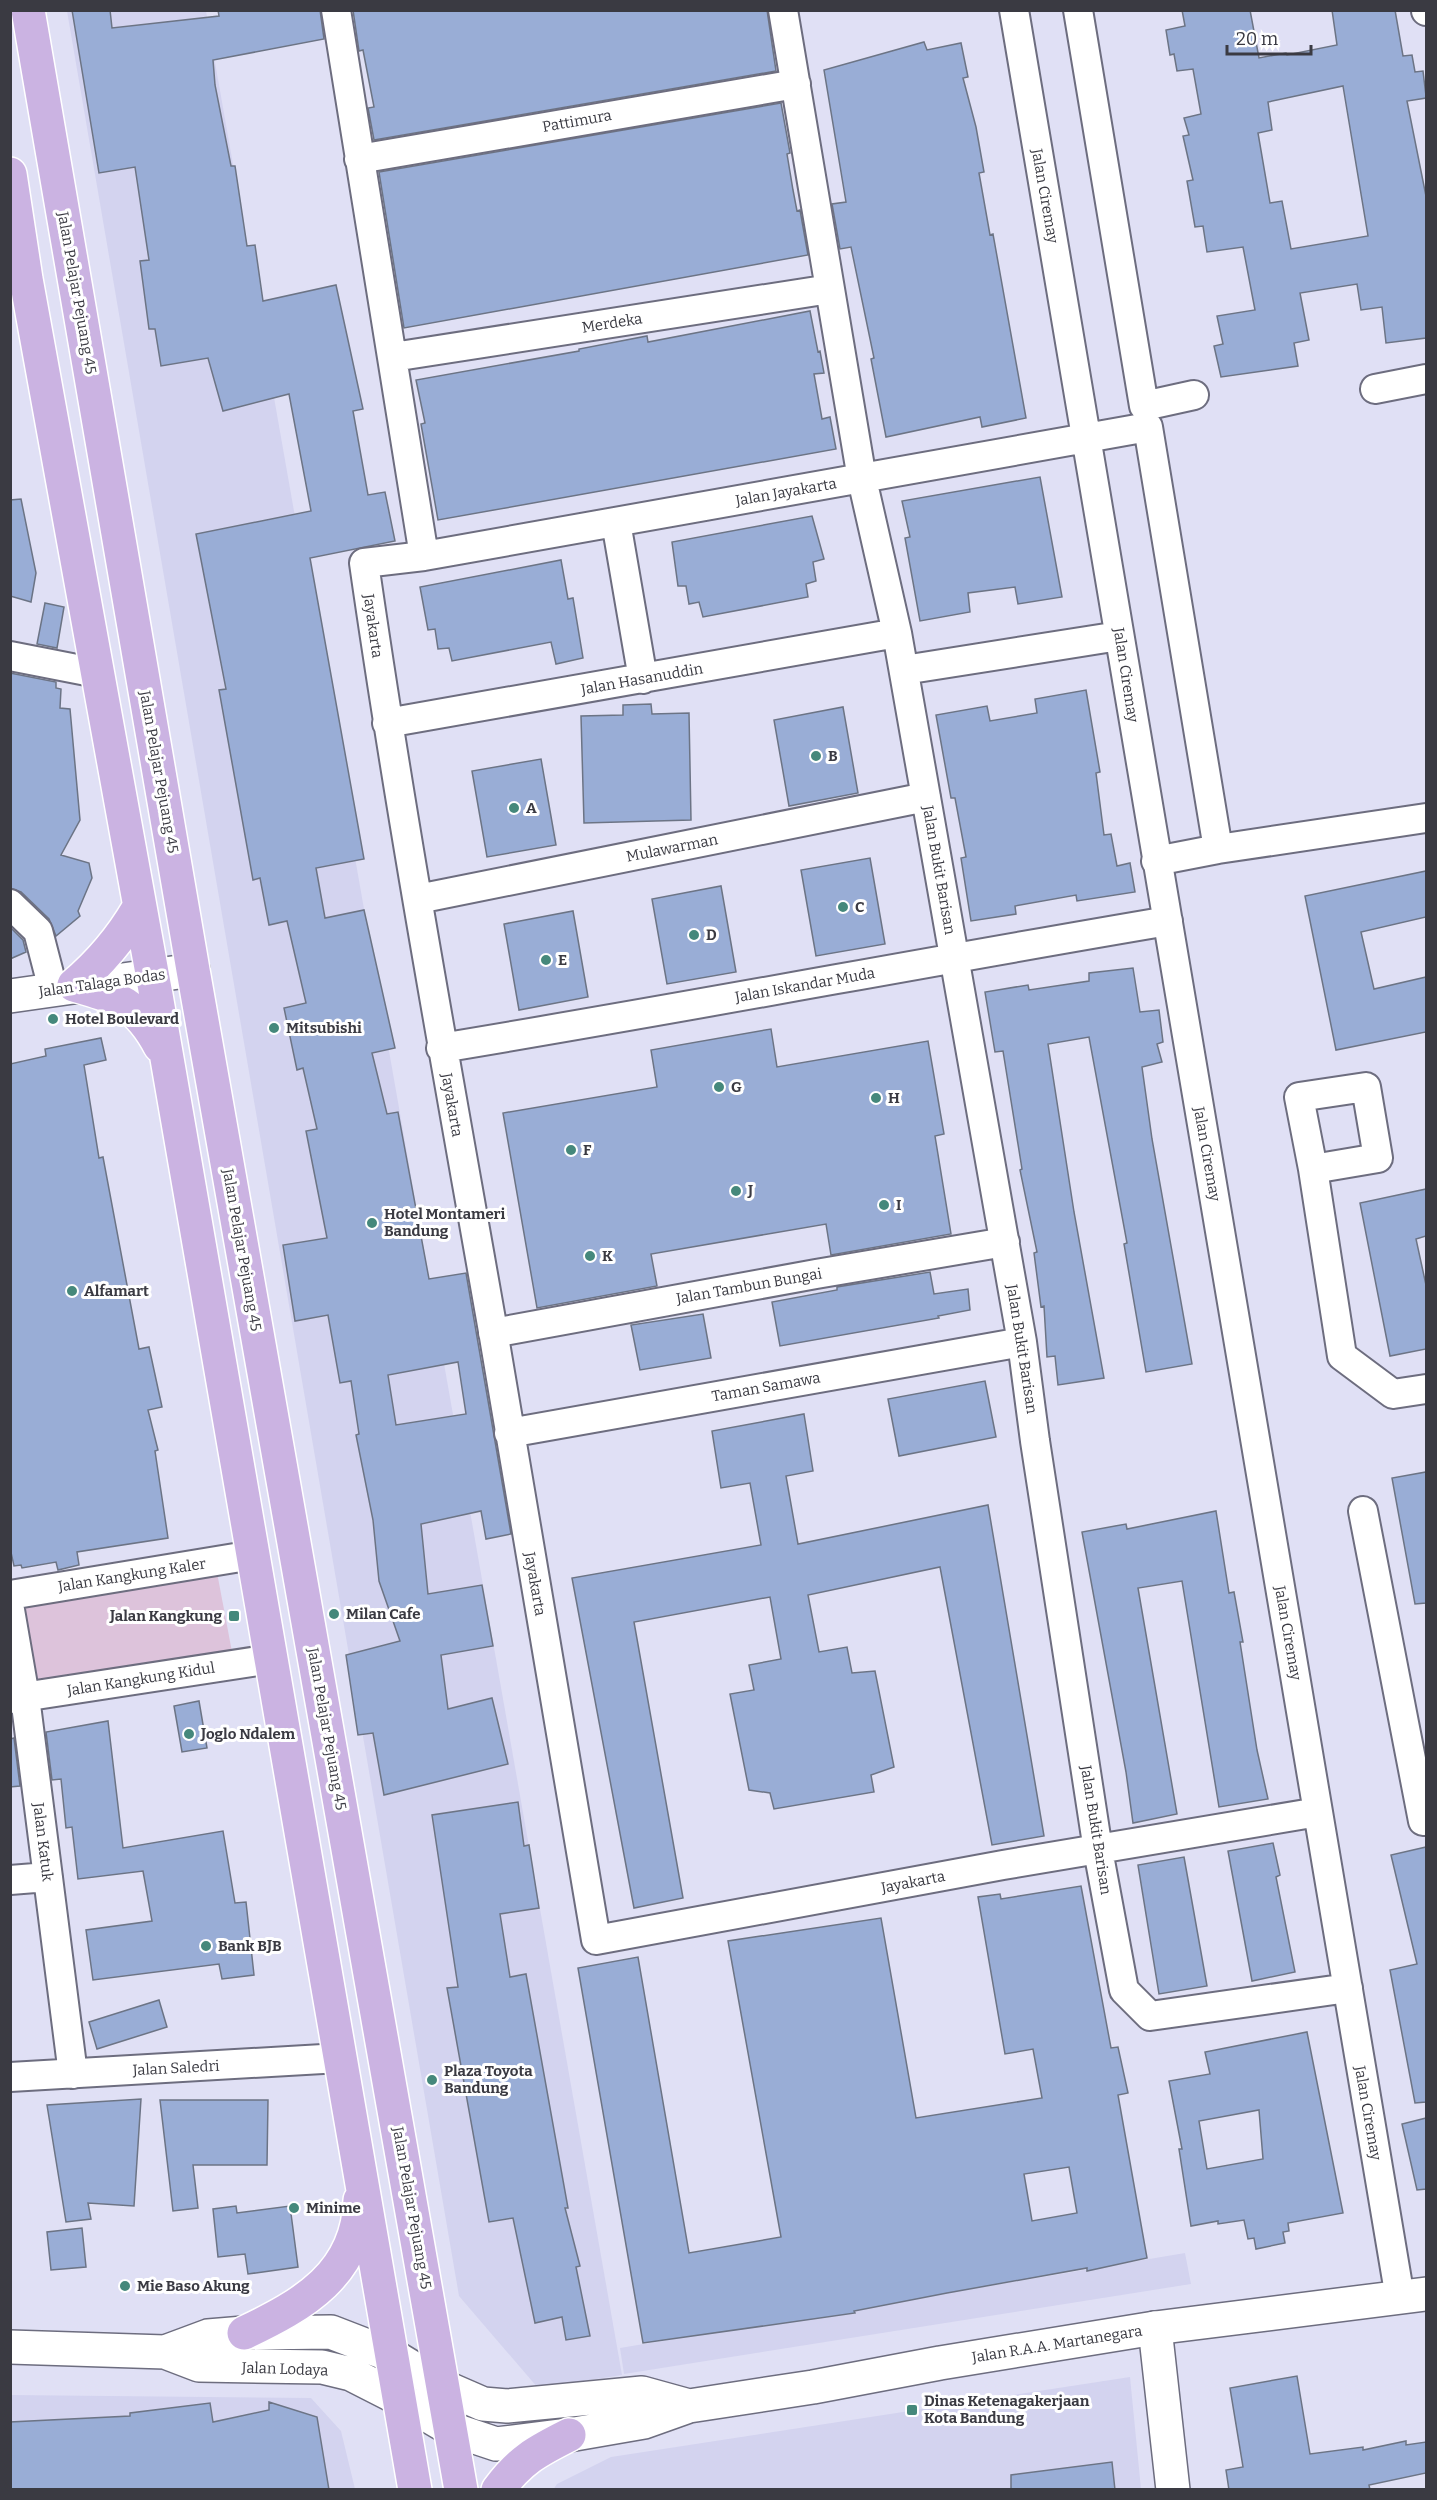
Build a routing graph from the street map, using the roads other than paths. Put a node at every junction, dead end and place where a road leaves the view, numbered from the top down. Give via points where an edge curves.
1 (28, 10) edge
2 (336, 10) edge
3 (783, 10) edge
4 (1014, 10) edge
5 (1078, 10) edge
6 (796, 84) junction
7 (359, 159) junction
8 (10, 174) edge
9 (830, 289) junction
10 (393, 357) junction
11 (1426, 379) edge
12 (1375, 389) dead end
13 (1194, 395) dead end
14 (1086, 440) junction
15 (862, 479) junction
16 (616, 522) junction
17 (424, 556) junction
18 (897, 633) junction
19 (1119, 636) junction
20 (10, 656) edge
21 (904, 670) junction
22 (97, 673) junction
23 (643, 679) junction
24 (387, 723) junction
25 (926, 797) junction
26 (1426, 818) edge
27 (1218, 849) junction
28 (1156, 861) junction
29 (418, 899) junction
30 (10, 904) edge
31 (138, 909) junction
32 (1168, 921) junction
33 (954, 957) junction
34 (193, 970) junction
35 (152, 976) junction
36 (63, 987) junction
37 (10, 996) edge
38 (441, 1048) junction
39 (166, 1058) junction
40 (1313, 1169) dead end
41 (1005, 1242) junction
42 (493, 1333) junction
43 (1022, 1342) junction
44 (1426, 1389) edge
45 (509, 1433) junction
46 (1363, 1511) dead end
47 (253, 1555) junction
48 (10, 1595) edge
49 (10, 1610) edge
50 (271, 1659) junction
51 (18, 1698) edge
52 (1318, 1812) junction
53 (1426, 1820) edge
54 (1098, 1850) junction
55 (48, 1877) junction
56 (10, 1880) edge
57 (1348, 1988) junction
58 (340, 2058) junction
59 (73, 2074) junction
60 (10, 2077) edge
61 (361, 2174) junction
62 (1413, 2296) edge
63 (1155, 2328) junction
64 (244, 2333) junction
65 (10, 2347) edge
66 (165, 2352) junction
67 (393, 2356) junction
68 (444, 2387) junction
69 (400, 2400) junction
70 (689, 2406) junction
71 (451, 2429) junction
72 (570, 2435) junction
73 (415, 2490) edge
74 (461, 2490) edge
75 (498, 2490) edge
76 (1173, 2490) edge

1 - 34 main road, Jalan Pelajar Pejuang 45
2 - 7 street
3 - 6 street, Jalan Bukit Barisan
4 - 14 street, Jalan Ciremay
5 - 13 street via 1144,406
6 - 7 street, Pattimura
6 - 9 street, Jalan Bukit Barisan
7 - 10 street
8 - 22 main road
9 - 10 street, Merdeka
9 - 15 street, Jalan Bukit Barisan
10 - 17 street
11 - 12 street
14 - 15 street, Jalan Jayakarta
14 - 19 street, Jalan Ciremay
14 - 27 street, Jalan Jayakarta via 1148,427
15 - 16 street, Jalan Jayakarta
15 - 18 street, Jalan Bukit Barisan
16 - 17 street, Jalan Jayakarta
16 - 23 street
17 - 24 street, Jayakarta via 364,562
18 - 21 street, Jalan Bukit Barisan
18 - 23 street, Jalan Hasanuddin
19 - 21 street
19 - 28 street, Jalan Ciremay
20 - 22 street
21 - 25 street, Jalan Bukit Barisan
22 - 31 main road
23 - 24 street, Jalan Hasanuddin
24 - 29 street, Jayakarta
25 - 29 street, Mulawarman
25 - 33 street, Jalan Bukit Barisan
26 - 27 street
27 - 28 street
28 - 32 street, Jalan Ciremay
29 - 38 street, Jayakarta
30 - 36 street via 38,931
31 - 35 main road
31 - 36 main road via 124,933 89,973
32 - 33 street, Jalan Iskandar Muda
32 - 52 street, Jalan Ciremay
33 - 38 street, Jalan Iskandar Muda
33 - 41 street, Jalan Bukit Barisan
34 - 35 main road, Jalan Talaga Bodas
34 - 68 main road, Jalan Pelajar Pejuang 45
35 - 36 main road, Jalan Talaga Bodas
35 - 39 main road
36 - 37 main road, Jalan Talaga Bodas
36 - 39 main road via 106,994 133,1008 152,1031
38 - 42 street, Jayakarta
39 - 47 main road
40 - 44 street via 1342,1356 1393,1394
41 - 42 street, Jalan Tambun Bungai
41 - 43 street, Jalan Bukit Barisan
42 - 45 street, Jayakarta
43 - 45 street, Taman Samawa
43 - 54 street, Jalan Bukit Barisan
45 - 54 street, Jayakarta via 596,1940
46 - 53 street via 1423,1821
47 - 48 street, Jalan Kangkung Kaler
47 - 50 main road
49 - 51 street, Jalan Katuk
50 - 51 street, Jalan Kangkung Kidul
50 - 58 main road
51 - 55 street, Jalan Katuk
52 - 54 street, Jayakarta
52 - 57 street, Jalan Ciremay
54 - 57 street, Jalan Bukit Barisan via 1124,1990 1150,2016
55 - 56 street
55 - 59 street, Jalan Katuk
57 - 62 street, Jalan Ciremay
58 - 59 street, Jalan Saledri
58 - 61 main road
59 - 60 street, Jalan Saledri
61 - 64 main road via 359,2216 345,2256 319,2290 284,2314
61 - 67 main road
62 - 63 main road, Jalan R.A.A. Martanegara
63 - 70 main road, Jalan R.A.A. Martanegara
63 - 76 main road
64 - 66 main road, Jalan Lodaya via 208,2336
64 - 67 main road, Jalan Lodaya via 331,2332
65 - 66 main road, Jalan Lodaya
66 - 69 main road, Jalan Lodaya via 199,2365 322,2367 351,2374
67 - 68 main road, Jalan R.A.A. Martanegara
67 - 69 main road
68 - 70 main road, Jalan R.A.A. Martanegara via 483,2404 507,2406 642,2393
68 - 71 main road, Jalan Pelajar Pejuang 45
69 - 71 main road, Jalan R.A.A. Martanegara
69 - 73 main road
70 - 72 main road, Jalan R.A.A. Martanegara via 644,2422
71 - 72 main road, Jalan R.A.A. Martanegara via 496,2444
71 - 74 main road, Jalan Pelajar Pejuang 45
72 - 75 main road via 513,2469

